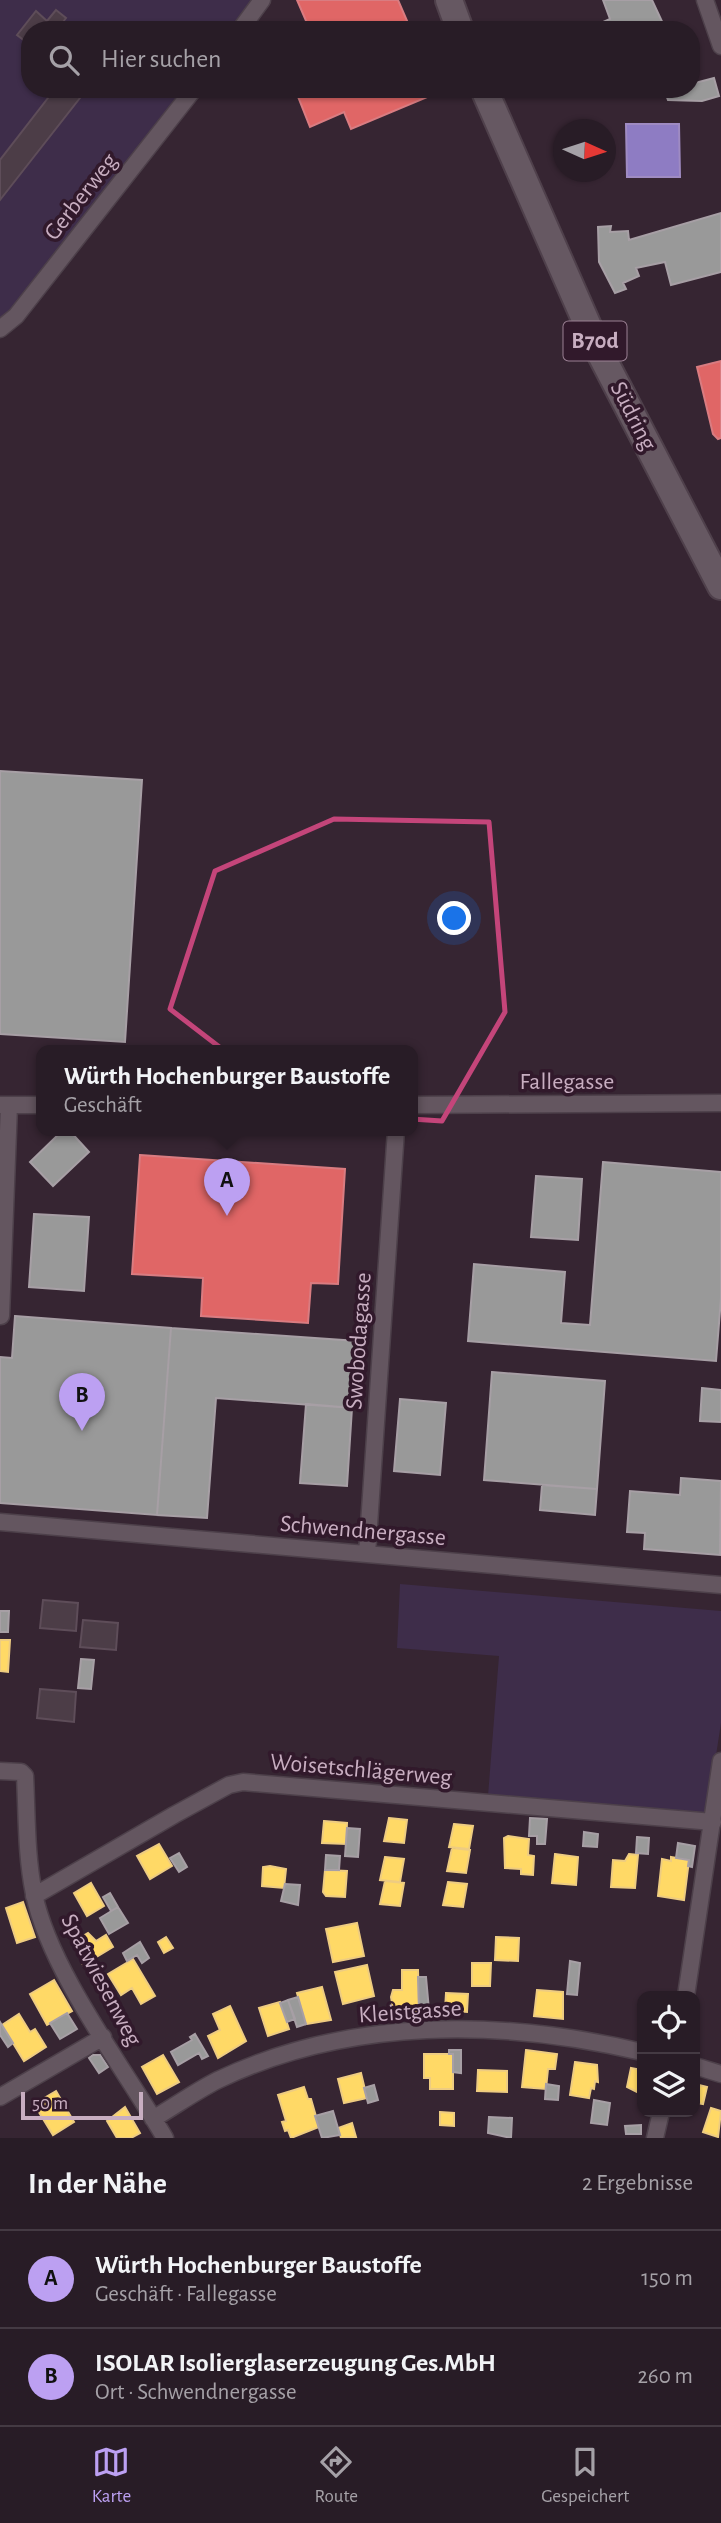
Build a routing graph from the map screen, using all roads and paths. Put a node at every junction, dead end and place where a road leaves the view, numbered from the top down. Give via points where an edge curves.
1 (262, 0) edge
2 (449, 0) edge
3 (705, 0) edge
4 (247, 21) edge
5 (457, 21) edge
6 (721, 46) edge
7 (187, 98) edge
8 (488, 98) edge
9 (0, 329) edge
10 (721, 586) edge
11 (721, 1103) edge
12 (4, 1105) edge
13 (36, 1105) edge
14 (418, 1105) edge
15 (396, 1136) edge
16 (1, 1316) edge
17 (0, 1522) edge
18 (367, 1554) junction
19 (721, 1585) edge
20 (721, 1762) edge
21 (0, 1771) edge
22 (713, 1822) junction
23 (34, 1896) junction
24 (687, 1991) edge
25 (103, 2037) junction
26 (637, 2051) edge
27 (700, 2068) edge
28 (721, 2074) edge
29 (0, 2097) edge
30 (660, 2117) edge
31 (153, 2119) junction
32 (165, 2138) edge
33 (655, 2138) edge

1 - 4 street
2 - 5 main road
3 - 6 street
7 - 9 street, Gerberweg via 16,316
8 - 10 main road, Südring / B70d via 598,349
11 - 14 street, Fallegasse
12 - 13 street
12 - 16 street
15 - 18 street, Swobodagasse
17 - 18 street, Schwendnergasse
18 - 19 street, Schwendnergasse
20 - 22 street
21 - 23 street, Spatwiesenweg via 25,1776
22 - 23 street, Woisetschlägerweg via 243,1783 174,1815
22 - 24 street
23 - 25 street, Spatwiesenweg via 48,1939
25 - 29 street
25 - 31 street, Spatwiesenweg
26 - 31 street, Kleistgasse via 520,2031 382,2032 263,2063 217,2081
27 - 28 street
30 - 33 street
31 - 32 street, Spatwiesenweg

